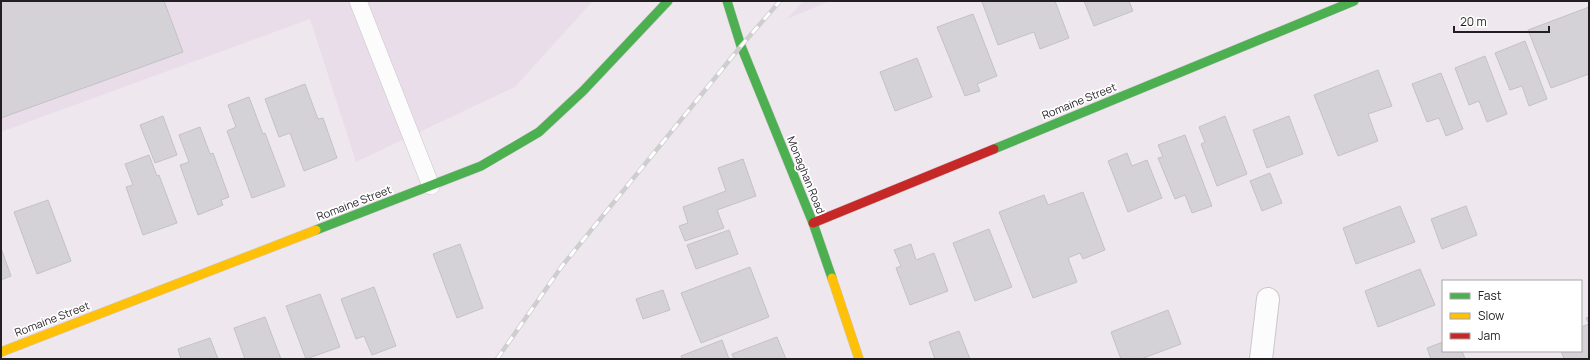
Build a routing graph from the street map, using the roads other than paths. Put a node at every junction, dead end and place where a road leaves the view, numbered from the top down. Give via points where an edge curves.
1 (358, 1) edge
2 (668, 1) edge
3 (726, 1) edge
4 (1354, 1) edge
5 (431, 186) junction
6 (813, 223) junction
7 (1268, 299) dead end
8 (1, 352) edge
9 (859, 359) edge
10 (1261, 359) edge

1 - 5 lane
2 - 5 street, Romaine Street via 539,132 482,166
3 - 6 street, Monaghan Road via 741,46
4 - 6 street, Romaine Street
5 - 8 street, Romaine Street
6 - 9 street, Monaghan Road
7 - 10 street

